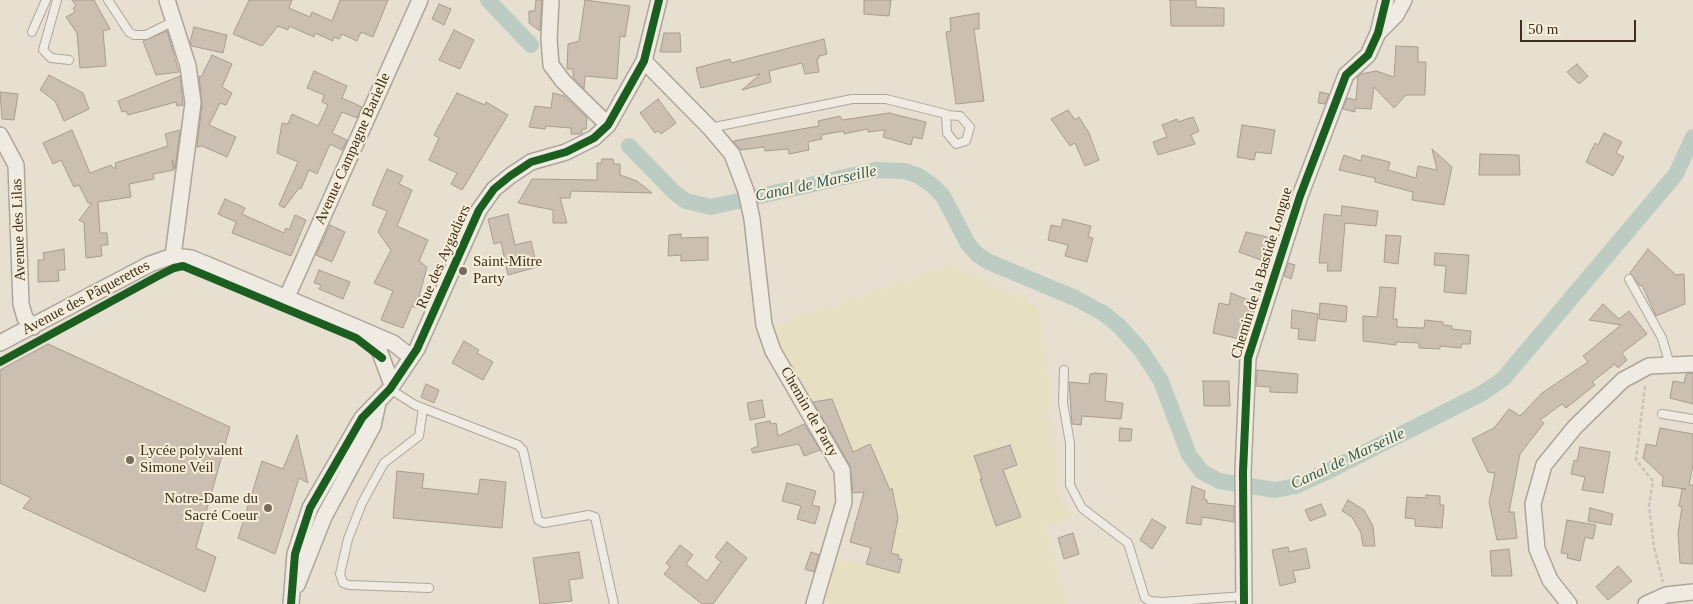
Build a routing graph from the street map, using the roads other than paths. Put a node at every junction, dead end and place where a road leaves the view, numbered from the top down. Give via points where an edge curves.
1 (46, 0) edge
2 (57, 0) edge
3 (108, 0) edge
4 (167, 0) edge
5 (420, 0) edge
6 (551, 0) edge
7 (659, 0) edge
8 (1386, 0) edge
9 (1404, 0) edge
10 (172, 22) junction
11 (32, 32) dead end
12 (1378, 33) junction
13 (69, 60) dead end
14 (644, 61) junction
15 (946, 115) dead end
16 (612, 120) junction
17 (710, 128) junction
18 (0, 135) edge
19 (173, 256) junction
20 (1629, 279) dead end
21 (286, 299) junction
22 (33, 327) junction
23 (362, 330) junction
24 (0, 343) edge
25 (410, 357) junction
26 (1693, 364) edge
27 (1670, 365) junction
28 (1064, 370) dead end
29 (391, 387) junction
30 (423, 408) junction
31 (1662, 414) dead end
32 (1693, 419) edge
33 (429, 588) dead end
34 (1693, 592) edge
35 (1244, 600) edge
36 (291, 601) edge
37 (614, 604) edge
38 (814, 604) edge
39 (1569, 604) edge
40 (1646, 604) edge

1 - 11 lane
2 - 13 lane via 43,50 51,58
3 - 10 lane via 134,35 146,35
4 - 10 street
5 - 21 street, Avenue Campagne Barielle
6 - 16 street via 551,65 562,80
7 - 14 street
8 - 12 street, Chemin de la Bastide Longue
9 - 12 street via 1396,15
10 - 19 street via 188,66 193,103
12 - 35 street, Chemin de la Bastide Longue via 1368,55 1346,76 1300,196 1248,358 1243,472
14 - 16 street, Rue des Aygadiers
14 - 17 street
15 - 17 lane via 886,99 852,99
16 - 25 street, Rue des Aygadiers via 594,138 566,152 531,162 494,189 479,210 425,334
17 - 38 street, Chemin de Party via 732,154 746,191 764,325 773,351 842,470 844,502
18 - 22 street, Avenue des Lilas via 16,165 21,304 25,318
19 - 21 street via 191,258
19 - 22 street, Avenue des Pâquerettes via 150,264
20 - 27 lane via 1662,338
21 - 23 street
22 - 24 street, Avenue des Pâquerettes
23 - 25 street via 393,343
23 - 29 street via 379,350
25 - 29 street, Rue des Aygadiers
26 - 27 street
27 - 39 street via 1649,366 1623,380 1544,464 1533,504 1537,549 1550,580
28 - 35 lane via 1063,403 1070,443 1070,484 1082,508 1128,543 1146,598 1162,602
29 - 30 lane
29 - 36 street, Rue des Aygadiers via 378,403 373,426 324,517
30 - 33 lane via 419,436 384,463 362,503 348,539 340,574 343,583 349,585
30 - 37 lane via 518,445 523,450 538,520 544,523 588,515 595,517
31 - 32 lane
34 - 40 street via 1666,595

